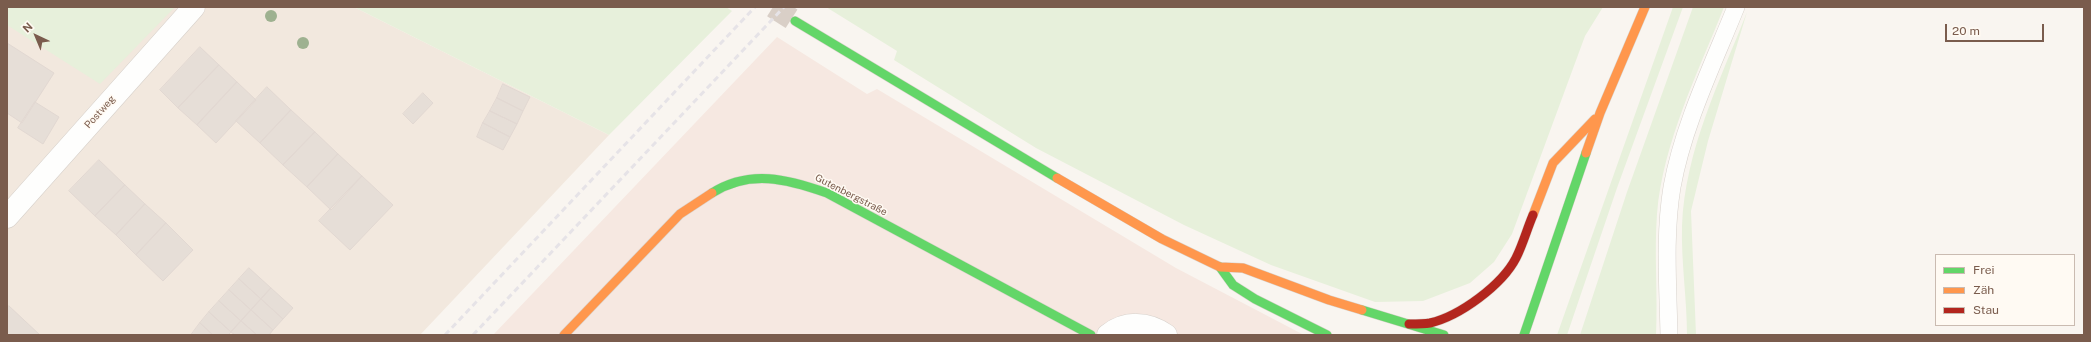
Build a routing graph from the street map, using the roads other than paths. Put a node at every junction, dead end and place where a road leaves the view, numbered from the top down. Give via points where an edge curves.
1 (194, 7) edge
2 (1645, 7) edge
3 (1736, 7) edge
4 (795, 21) tunnel mouth
5 (1600, 114) junction
6 (7, 217) edge
7 (1220, 268) junction
8 (1409, 324) junction
9 (564, 335) edge
10 (1091, 335) edge
11 (1108, 335) edge
12 (1166, 335) edge
13 (1327, 335) edge
14 (1444, 335) edge
15 (1524, 335) edge
16 (1669, 335) edge

1 - 6 street, Postweg
2 - 5 street
3 - 16 lane via 1687,134 1672,186 1668,252
4 - 7 street via 1026,160 1162,239
5 - 8 street via 1553,163 1516,258 1505,274 1480,297 1455,313 1430,323
5 - 15 street
7 - 8 street via 1243,268 1329,300
7 - 13 street via 1233,285 1255,299
8 - 14 street
9 - 10 street, Gutenbergstraße via 680,214 718,188 756,176 790,179 827,193
11 - 12 street via 1127,325 1142,325 1157,329

